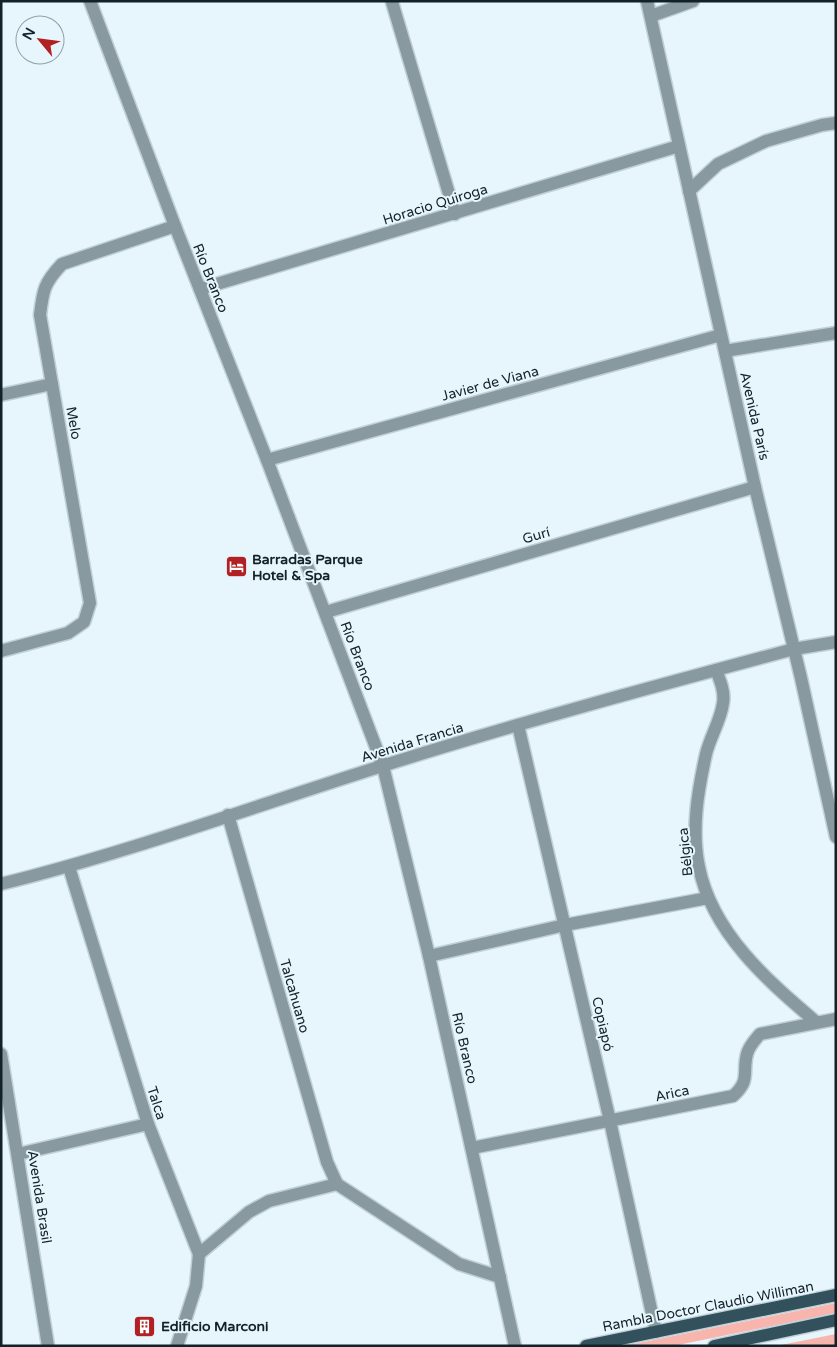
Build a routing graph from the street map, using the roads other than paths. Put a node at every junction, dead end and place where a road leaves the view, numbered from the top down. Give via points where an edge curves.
1 (90, 1) edge
2 (648, 1) edge
3 (693, 1) edge
4 (393, 2) edge
5 (651, 16) junction
6 (836, 123) edge
7 (679, 146) junction
8 (689, 191) junction
9 (455, 214) junction
10 (175, 226) junction
11 (200, 289) junction
12 (836, 333) edge
13 (721, 335) junction
14 (725, 351) junction
15 (52, 384) junction
16 (1, 394) edge
17 (268, 460) junction
18 (755, 487) junction
19 (326, 612) junction
20 (836, 642) edge
21 (794, 649) junction
22 (1, 651) edge
23 (716, 670) junction
24 (518, 725) junction
25 (383, 766) junction
26 (228, 816) junction
27 (836, 837) edge
28 (69, 867) junction
29 (1, 884) edge
30 (708, 898) junction
31 (565, 925) junction
32 (429, 956) junction
33 (836, 1019) edge
34 (816, 1022) junction
35 (1, 1054) edge
36 (610, 1121) junction
37 (148, 1124) junction
38 (472, 1148) junction
39 (18, 1154) junction
40 (337, 1184) junction
41 (199, 1254) junction
42 (500, 1277) junction
43 (836, 1295) edge
44 (836, 1320) edge
45 (656, 1332) junction
46 (48, 1346) edge
47 (177, 1346) edge
48 (515, 1346) edge
49 (586, 1346) edge
50 (714, 1346) edge

1 - 10 street, Río Branco
2 - 5 street, Avenida París
3 - 5 street
4 - 9 street
5 - 7 street, Avenida París
6 - 8 street via 766,141 718,164
7 - 8 street, Avenida París
7 - 9 street, Horacio Quiroga
8 - 13 street, Avenida París
9 - 11 street, Horacio Quiroga
10 - 11 street, Río Branco
10 - 15 street, Melo via 62,264 48,278 40,315
11 - 17 street, Río Branco
12 - 14 street
13 - 14 street, Avenida París
13 - 17 street, Javier de Viana
14 - 18 street, Avenida París
15 - 16 street
15 - 22 street, Melo via 90,603 84,622 68,633
17 - 19 street, Río Branco
18 - 19 street, Gurí
18 - 21 street, Avenida París
19 - 25 street, Río Branco
20 - 21 street, Avenida Francia
21 - 23 street, Avenida Francia
21 - 27 street, Avenida París
23 - 24 street, Avenida Francia
23 - 30 street, Bélgica via 724,703 707,751 695,836 698,868
24 - 25 street, Avenida Francia
24 - 31 street, Copiapó
25 - 26 street, Avenida Francia
25 - 32 street, Río Branco
26 - 28 street, Avenida Francia
26 - 40 street, Talcahuano via 327,1162
28 - 29 street, Avenida Francia
28 - 37 street, Talca
30 - 31 street
30 - 34 street, Bélgica via 746,958
31 - 32 street
31 - 36 street, Copiapó
32 - 38 street, Río Branco
33 - 34 street, Arica
34 - 36 street, Arica via 760,1034 747,1054 746,1078 742,1088 733,1096
35 - 39 street, Avenida Brasil
36 - 38 street, Arica
36 - 45 street, Copiapó
37 - 39 street
37 - 41 street, Talca
38 - 42 street, Río Branco
39 - 46 street, Avenida Brasil
40 - 41 street via 269,1201 249,1212
40 - 42 street via 458,1264
41 - 47 street, Talca via 196,1286
42 - 48 street, Río Branco
43 - 45 main road, Rambla Doctor Claudio Williman
44 - 50 main road
45 - 49 main road, Rambla Doctor Claudio Williman

